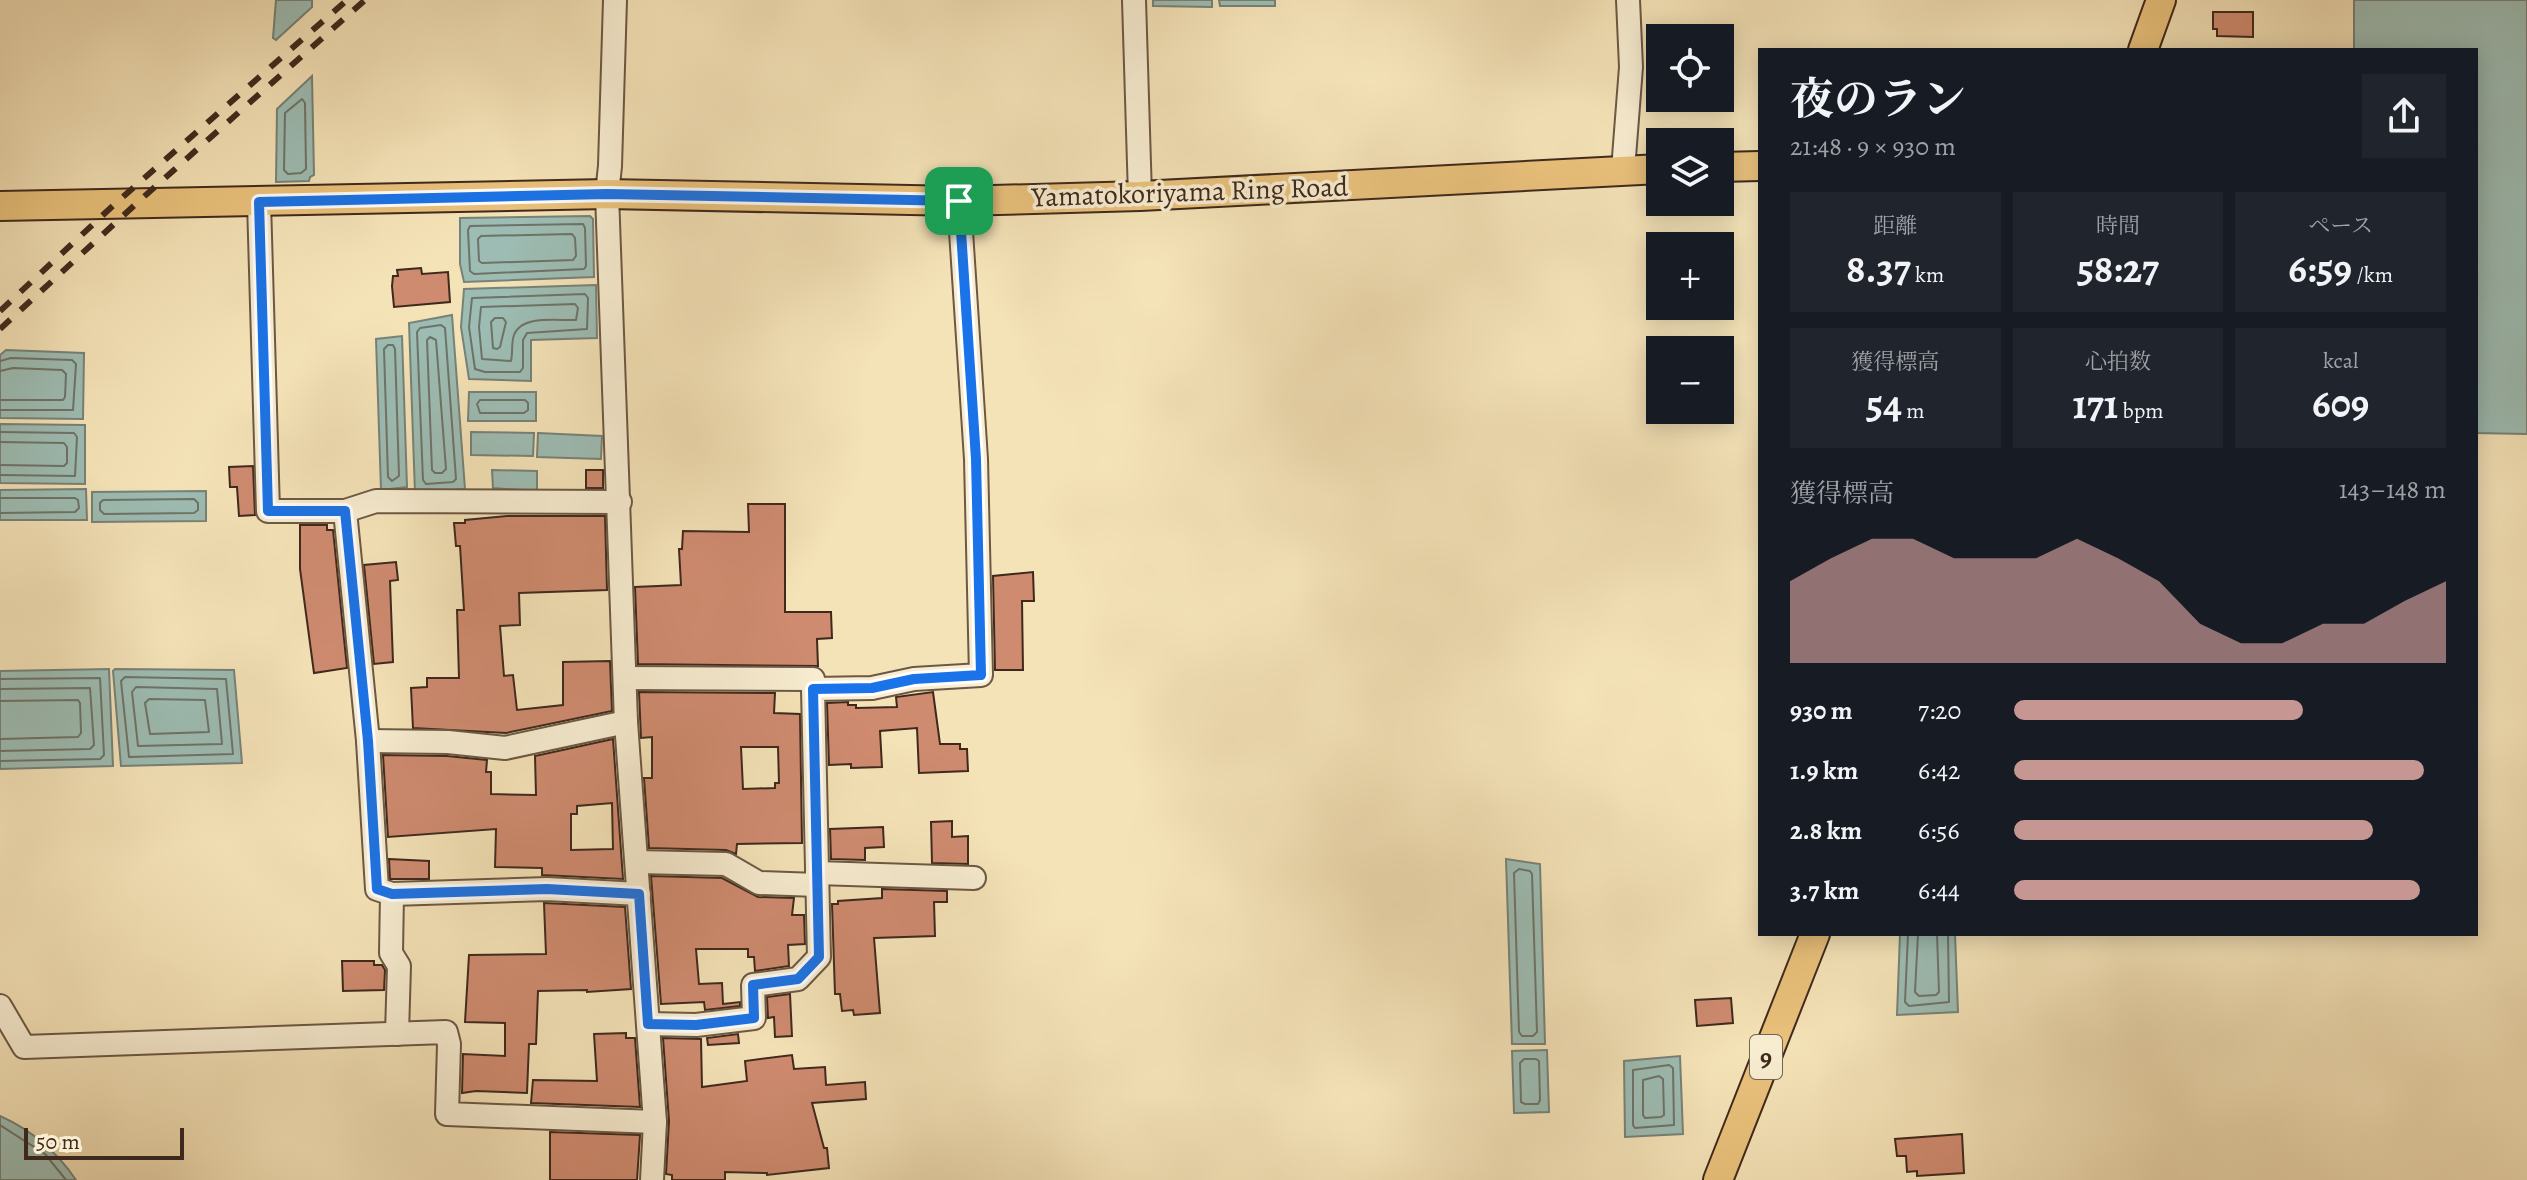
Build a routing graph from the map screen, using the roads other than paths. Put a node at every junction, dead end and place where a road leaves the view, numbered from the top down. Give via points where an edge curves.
1 (615, 0) edge
2 (1134, 0) edge
3 (1628, 0) edge
4 (2161, 0) edge
5 (2144, 48) edge
6 (1758, 166) edge
7 (1734, 167) edge
8 (1646, 169) edge
9 (1623, 170) junction
10 (607, 194) junction
11 (1140, 196) junction
12 (959, 201) junction
13 (259, 202) junction
14 (0, 206) edge
15 (620, 502) junction
16 (345, 511) junction
17 (625, 678) junction
18 (813, 689) junction
19 (626, 722) junction
20 (368, 741) junction
21 (637, 862) junction
22 (974, 878) dead end
23 (817, 879) junction
24 (392, 894) junction
25 (639, 894) junction
26 (1814, 936) edge
27 (0, 1006) edge
28 (648, 1024) junction
29 (397, 1034) junction
30 (655, 1122) junction
31 (652, 1180) edge
32 (1718, 1180) edge

1 - 10 street
2 - 11 street
3 - 9 street via 1631,67
4 - 5 main road
6 - 7 main road
8 - 9 main road, Yamatokoriyama Ring Road
9 - 11 main road, Yamatokoriyama Ring Road
10 - 12 main road, Yamatokoriyama Ring Road
10 - 13 main road, Yamatokoriyama Ring Road
10 - 15 street
11 - 12 main road, Yamatokoriyama Ring Road
12 - 18 street via 976,459 981,675
13 - 14 main road, Yamatokoriyama Ring Road
13 - 16 street via 268,511
15 - 16 street via 376,501
15 - 17 street
16 - 20 street
17 - 18 street via 813,679
17 - 19 street
18 - 23 street
19 - 20 street via 505,748
19 - 21 street
20 - 24 street via 377,889
21 - 23 street via 726,864 759,883
21 - 25 street
22 - 23 street
23 - 28 street via 819,957 798,979 753,985 754,1018
24 - 25 street via 547,889
24 - 29 street via 391,953 399,966
25 - 28 street
26 - 32 main road, 9
27 - 29 street via 24,1047
28 - 30 street
29 - 30 street via 446,1032 447,1114
30 - 31 street

